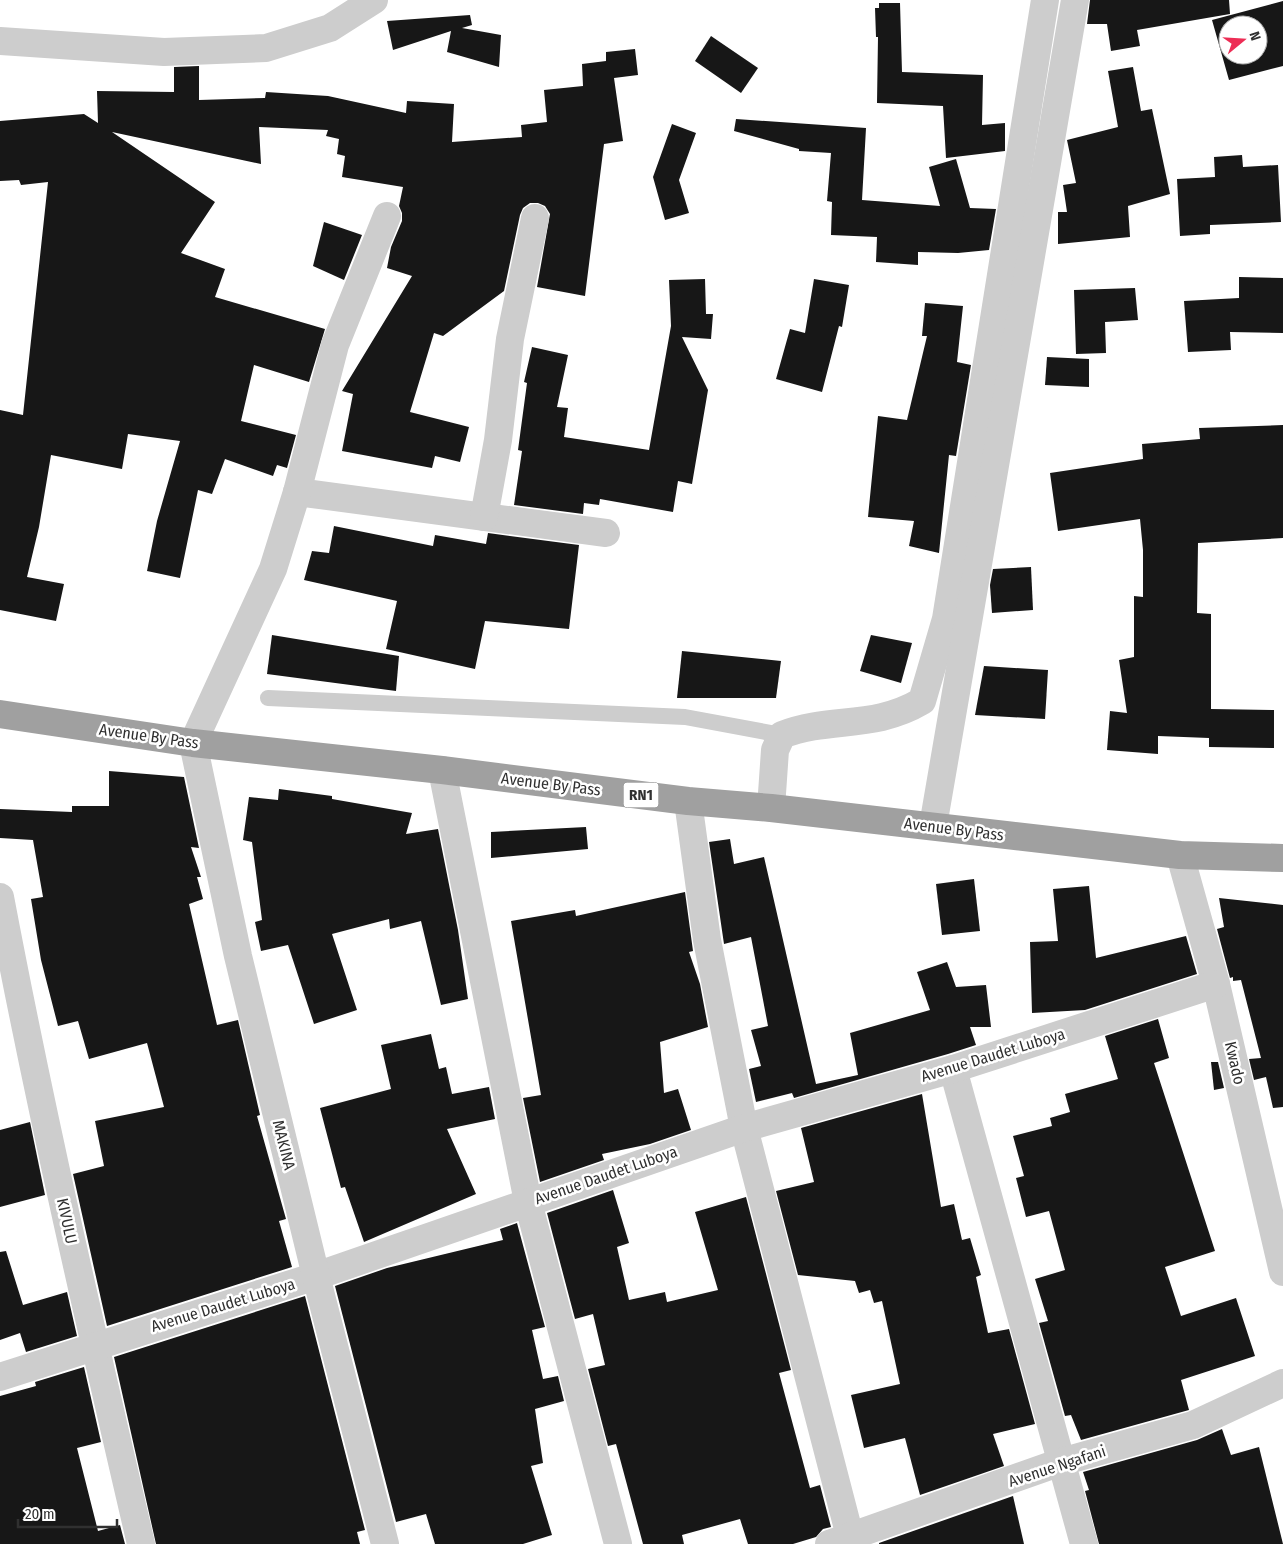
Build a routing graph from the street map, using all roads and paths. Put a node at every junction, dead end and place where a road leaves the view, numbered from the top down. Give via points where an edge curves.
1 (374, 0) edge
2 (1045, 0) edge
3 (1075, 0) edge
4 (0, 41) edge
5 (387, 216) dead end
6 (535, 218) dead end
7 (298, 492) junction
8 (484, 517) junction
9 (606, 533) dead end
10 (268, 698) dead end
11 (0, 714) edge
12 (782, 735) junction
13 (193, 744) junction
14 (442, 770) junction
15 (688, 801) junction
16 (771, 808) junction
17 (933, 826) junction
18 (1180, 855) junction
19 (1283, 858) edge
20 (0, 897) edge
21 (1216, 984) junction
22 (11, 1018) edge
23 (953, 1069) junction
24 (744, 1128) junction
25 (528, 1202) junction
26 (1283, 1272) edge
27 (316, 1276) junction
28 (94, 1345) junction
29 (0, 1377) edge
30 (1283, 1383) edge
31 (1062, 1462) junction
32 (844, 1542) edge
33 (142, 1544) edge
34 (385, 1544) edge
35 (618, 1544) edge
36 (1084, 1544) edge

1 - 4 street via 330,28 266,48 164,52
2 - 12 street via 946,619 922,701 904,712 874,720 800,728
3 - 17 street
5 - 7 street via 335,345
6 - 8 street via 510,339 498,440
7 - 8 street
7 - 13 street via 273,569
8 - 9 street
10 - 12 lane via 685,717
11 - 13 highway, Avenue By Pass / RN1
12 - 16 street via 774,750
13 - 14 highway, Avenue By Pass / RN1
13 - 27 street, MAKINA via 238,956
14 - 15 highway, Avenue By Pass / RN1
14 - 25 street
15 - 16 highway, Avenue By Pass / RN1
15 - 24 street via 706,940
16 - 17 highway, Avenue By Pass / RN1
17 - 18 highway, Avenue By Pass / RN1
18 - 19 highway, Avenue By Pass / RN1
18 - 21 street, Kwado
20 - 22 street, KIVULU
21 - 23 street, Avenue Daudet Luboya
21 - 26 street, Kwado
22 - 28 street, KIVULU
23 - 24 street, Avenue Daudet Luboya
23 - 31 street
24 - 25 street, Avenue Daudet Luboya
24 - 32 street
25 - 27 street, Avenue Daudet Luboya
25 - 35 street
27 - 28 street, Avenue Daudet Luboya
27 - 34 street, MAKINA
28 - 29 street, Avenue Daudet Luboya
28 - 33 street, KIVULU
30 - 31 street, Avenue Ngafani via 1194,1425
31 - 32 street, Avenue Ngafani
31 - 36 street

